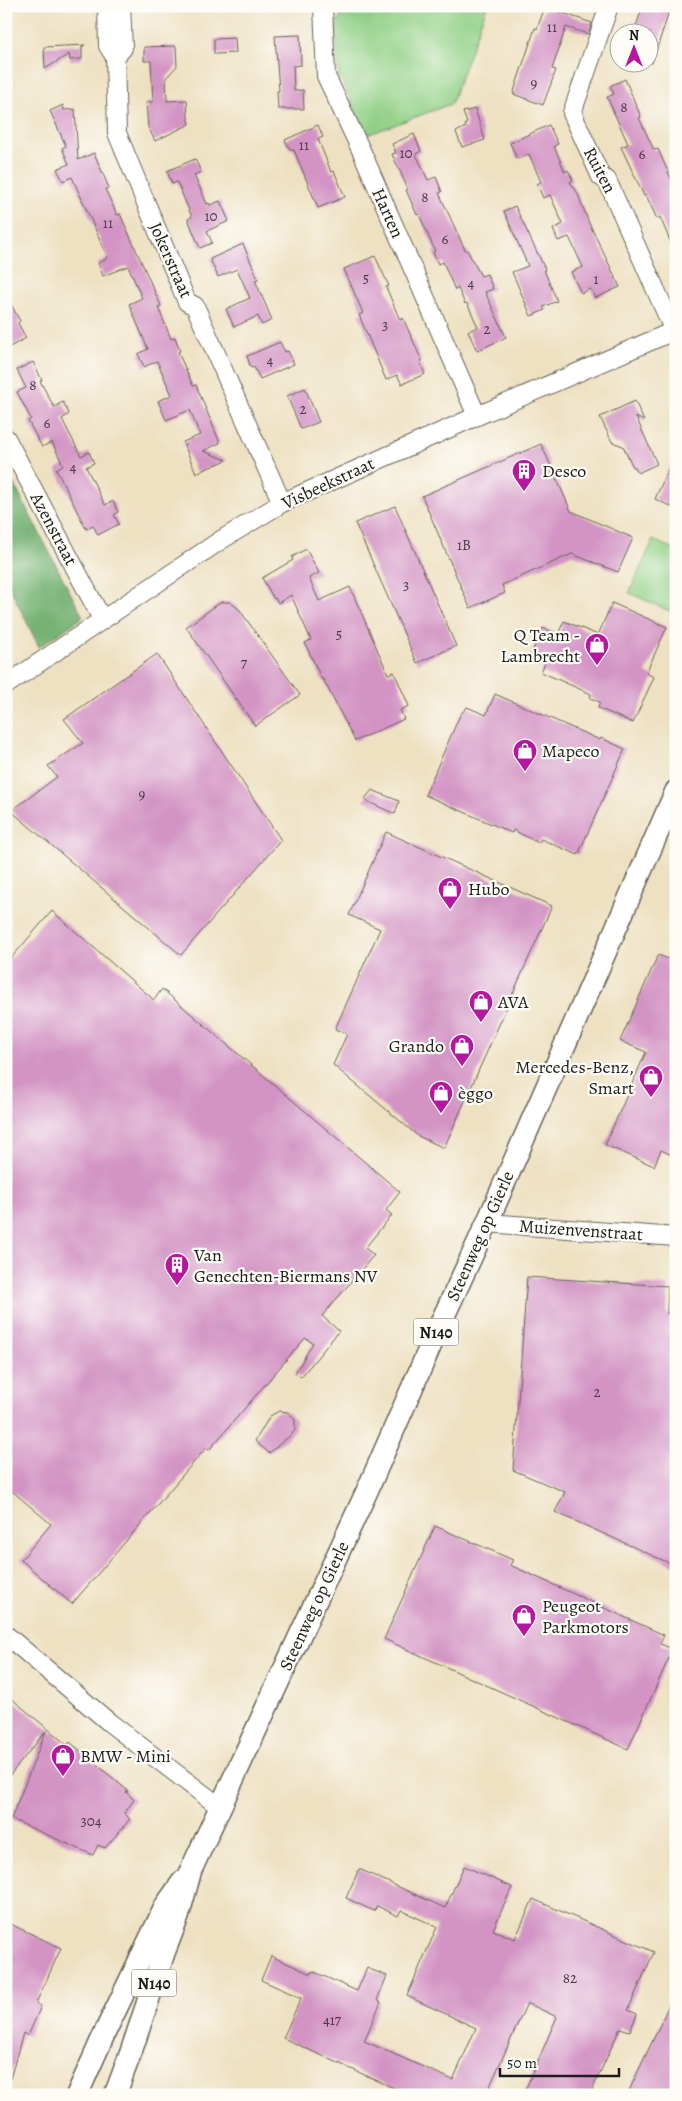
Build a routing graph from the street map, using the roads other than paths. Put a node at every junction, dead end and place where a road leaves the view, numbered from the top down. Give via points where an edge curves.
1 (107, 6) edge
2 (121, 6) edge
3 (323, 6) edge
4 (608, 6) edge
5 (115, 57) junction
6 (675, 330) edge
7 (477, 416) junction
8 (6, 438) edge
9 (282, 503) junction
10 (102, 619) junction
11 (6, 684) edge
12 (676, 791) edge
13 (487, 1223) junction
14 (676, 1237) edge
15 (6, 1635) edge
16 (220, 1807) junction
17 (191, 1870) junction
18 (77, 2095) edge
19 (115, 2095) edge

1 - 5 street via 108,46
2 - 5 street, Jokerstraat via 123,48
3 - 7 street, Harten via 326,76
4 - 6 street, Ruiten via 572,113 601,177 607,180
5 - 9 street, Jokerstraat via 117,133 187,302 195,306
6 - 7 street, Visbeekstraat
7 - 9 street, Visbeekstraat
8 - 10 street, Azenstraat
9 - 10 street, Visbeekstraat
10 - 11 street, Visbeekstraat
12 - 13 main road, Steenweg op Gierle / N140
13 - 14 street, Muizenvenstraat
13 - 16 main road, Steenweg op Gierle / N140
15 - 16 street via 110,1723
16 - 17 main road, Steenweg op Gierle / N140
17 - 18 main road, Steenweg op Gierle / N140 via 166,1905
17 - 19 main road, Steenweg op Gierle / N140 via 178,1917

